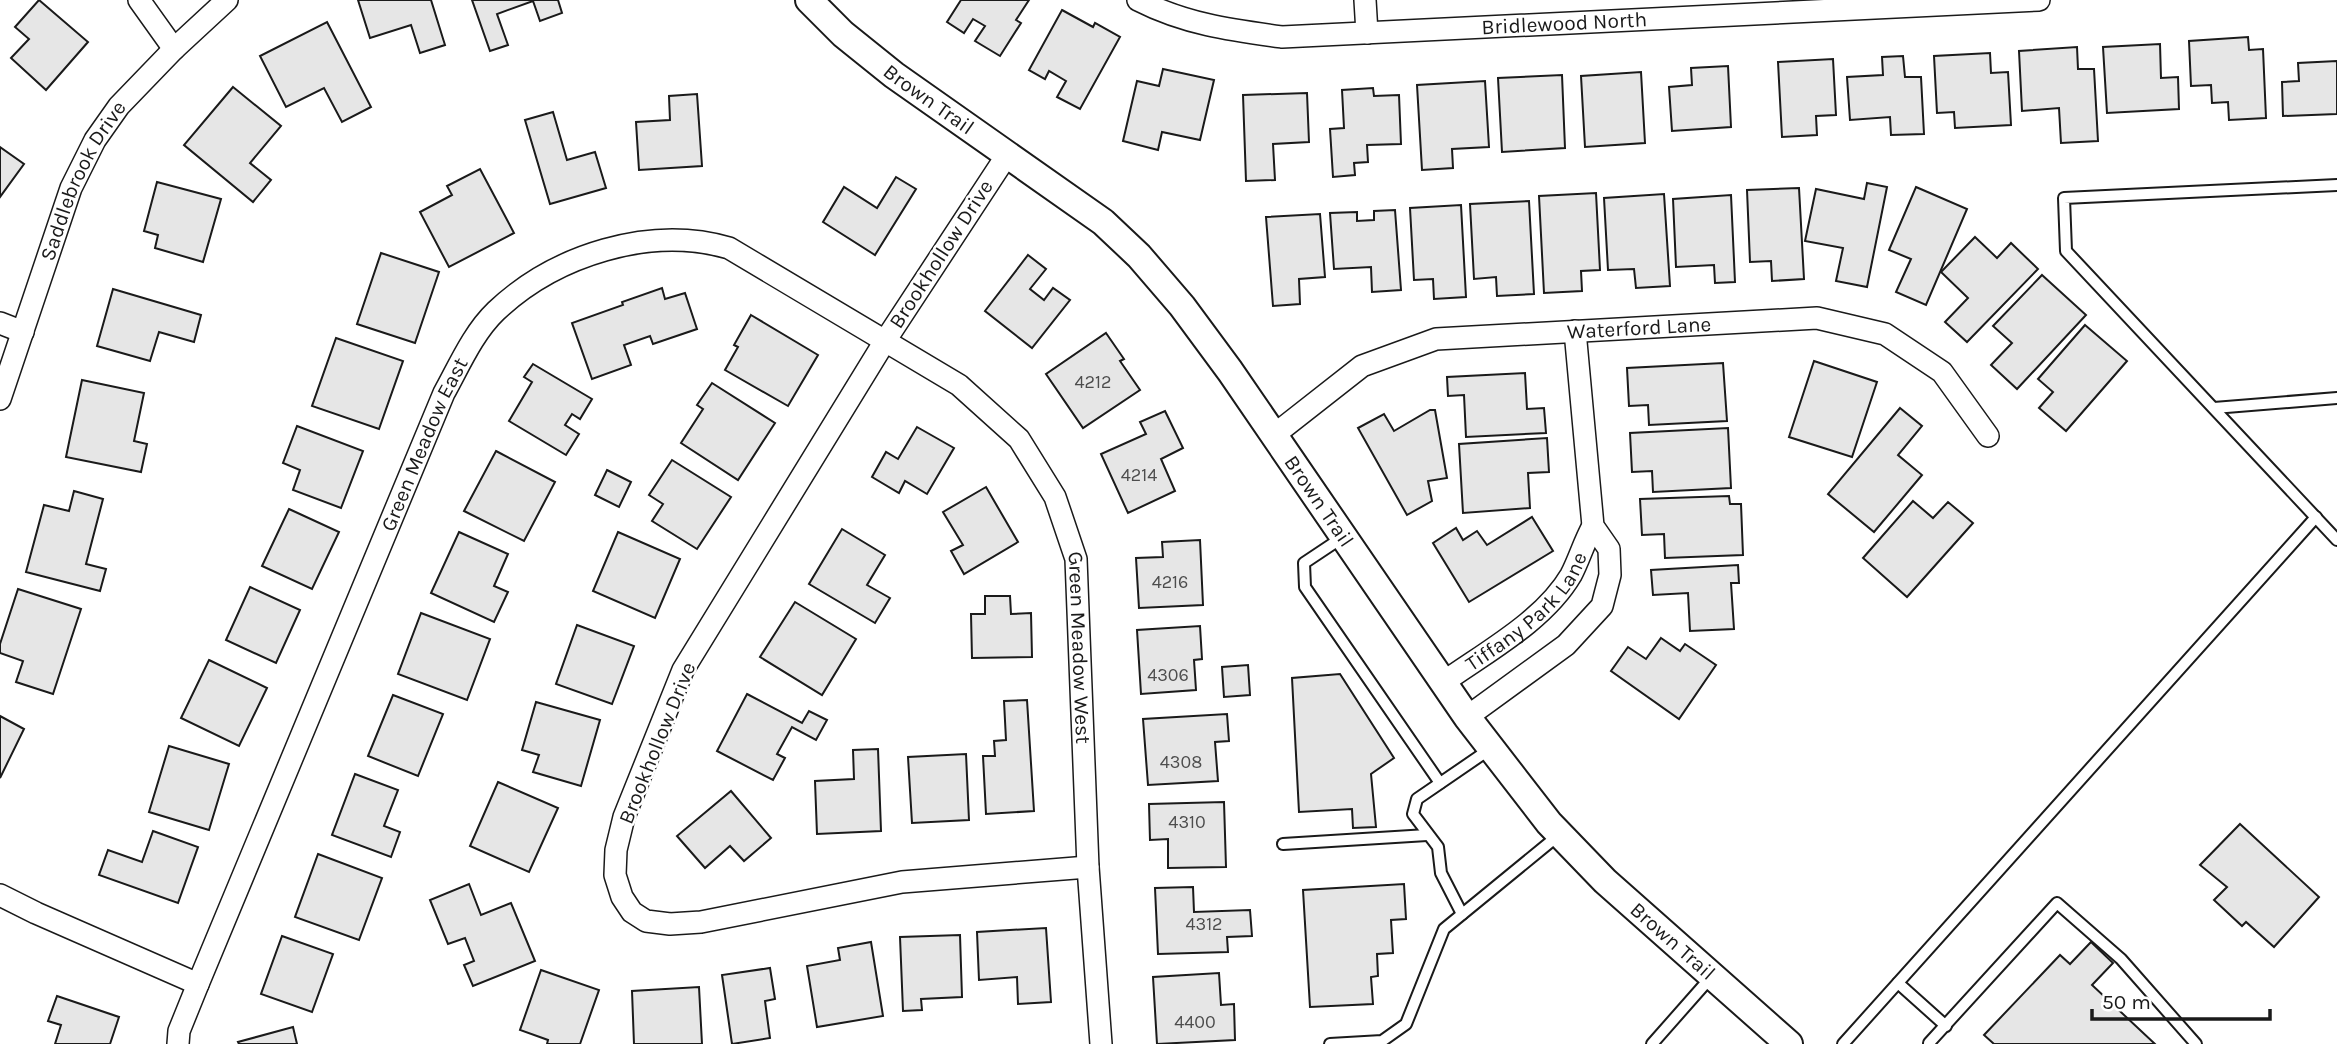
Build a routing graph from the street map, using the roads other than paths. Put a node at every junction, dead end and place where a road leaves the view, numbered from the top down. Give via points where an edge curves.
1 (139, 0) edge
2 (227, 0) edge
3 (809, 0) edge
4 (1138, 0) edge
5 (1365, 0) edge
6 (2039, 0) edge
7 (2010, 1) edge
8 (1694, 8) edge
9 (1367, 33) junction
10 (174, 49) junction
11 (1007, 155) junction
12 (2337, 185) edge
13 (0, 323) edge
14 (1575, 331) junction
15 (23, 332) junction
16 (884, 341) junction
17 (2337, 398) edge
18 (0, 399) edge
19 (2214, 408) junction
20 (1274, 435) junction
21 (1988, 436) dead end
22 (2316, 517) junction
23 (1593, 526) junction
24 (1343, 537) junction
25 (2337, 540) edge
26 (1444, 682) junction
27 (1467, 717) junction
28 (1490, 749) junction
29 (1440, 783) junction
30 (1560, 834) junction
31 (1427, 835) junction
32 (1283, 844) dead end
33 (1088, 867) junction
34 (0, 895) edge
35 (1462, 914) junction
36 (1712, 976) junction
37 (1898, 983) junction
38 (198, 984) junction
39 (1946, 1026) junction
40 (1101, 1041) edge
41 (1929, 1043) edge
42 (178, 1044) edge
43 (1330, 1044) edge
44 (1653, 1044) edge
45 (1789, 1044) edge
46 (1843, 1044) edge
47 (2196, 1044) edge

1 - 10 street
2 - 10 street, Saddlebrook Drive
3 - 11 street, Brown Trail via 894,75
4 - 9 street, Bridlewood North via 1208,27 1282,37
5 - 9 street
6 - 7 street, Bridlewood North
7 - 8 street, Bridlewood North
8 - 9 street, Bridlewood North
10 - 15 street, Saddlebrook Drive via 119,106 95,140 71,188
11 - 16 street, Brookhollow Drive
11 - 20 street, Brown Trail via 1103,222 1139,256 1198,327
12 - 19 lane via 2064,198 2066,251
13 - 15 street
14 - 20 street, Waterford Lane via 1437,340 1362,366
14 - 21 street, Waterford Lane via 1817,317 1885,334 1941,372
14 - 23 street, Tiffany Park Lane
15 - 18 street, Saddlebrook Drive
16 - 33 street, Green Meadow West via 959,385 1019,439 1055,497 1076,559
16 - 33 street, Brookhollow Drive via 683,670 624,817 615,865 622,897 632,912 646,921 701,922 902,882
16 - 38 street, Green Meadow East via 729,248 705,241 622,245 531,282 494,313 444,393
17 - 19 lane
19 - 22 lane
20 - 24 street, Brown Trail
22 - 25 lane
22 - 37 lane
23 - 26 street, Tiffany Park Lane via 1571,575 1542,612
23 - 27 street, Tiffany Park Lane via 1609,549 1610,575 1602,606 1566,645
24 - 26 street, Brown Trail
24 - 29 lane via 1304,563 1305,587
26 - 27 street, Brown Trail
27 - 28 street, Brown Trail
28 - 29 lane
28 - 30 street, Brown Trail
29 - 31 lane via 1417,799 1413,814
30 - 35 lane
30 - 36 street, Brown Trail via 1605,881
31 - 32 lane
31 - 35 lane via 1438,847 1441,873
33 - 40 street, Green Meadow West
34 - 38 street
35 - 43 lane via 1444,929 1406,1024 1382,1041
36 - 44 lane
36 - 45 street, Brown Trail
37 - 39 lane
37 - 46 lane
38 - 42 street, Green Meadow East
39 - 41 lane
39 - 47 lane via 2057,903 2121,958

